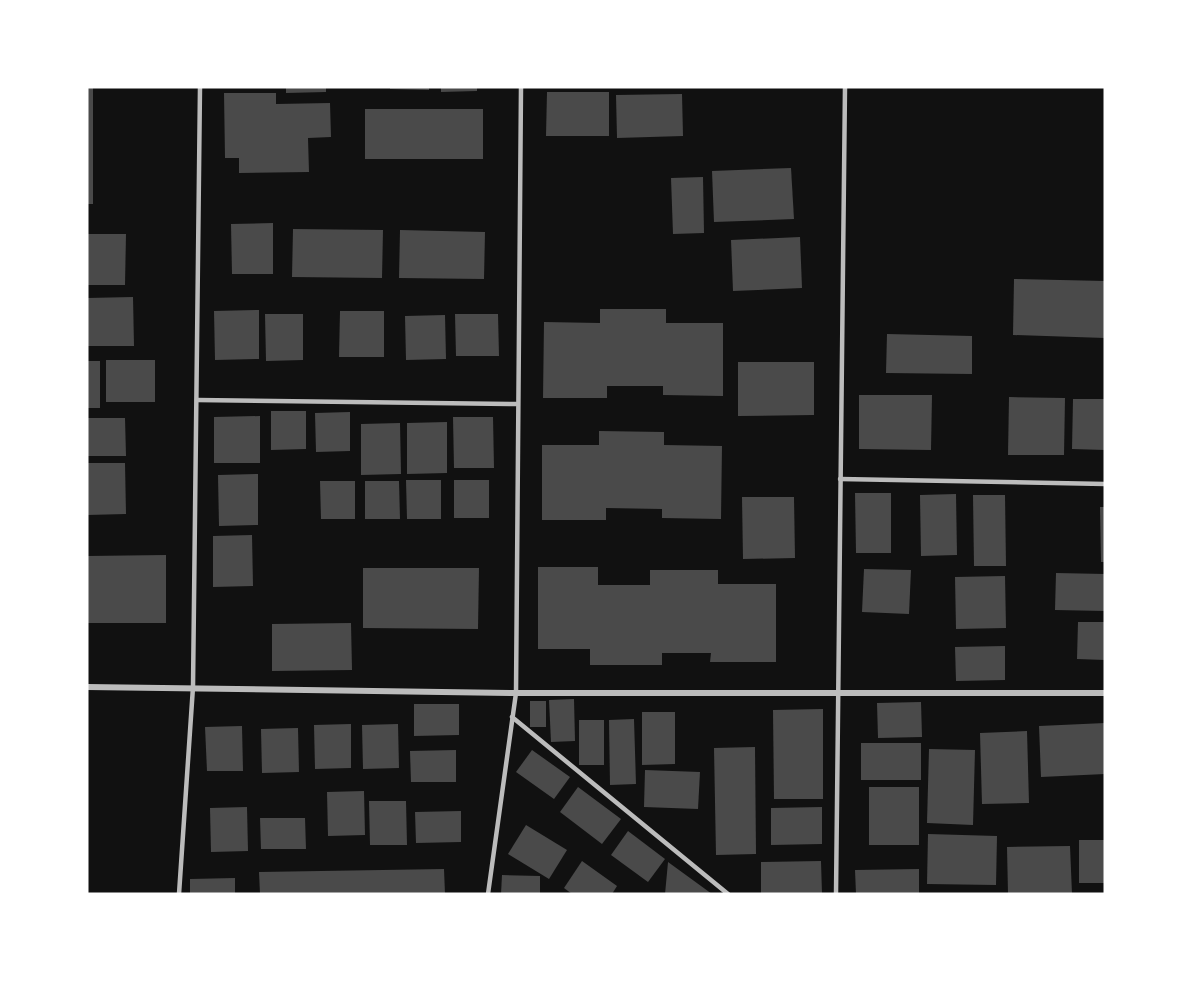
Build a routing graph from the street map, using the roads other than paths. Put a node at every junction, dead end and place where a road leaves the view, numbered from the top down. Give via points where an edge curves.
1 (200, 87) edge
2 (521, 87) edge
3 (845, 87) edge
4 (197, 400) junction
5 (516, 404) junction
6 (840, 479) junction
7 (1105, 484) edge
8 (87, 687) edge
9 (193, 687) junction
10 (516, 693) junction
11 (837, 693) junction
12 (1105, 693) edge
13 (512, 717) junction
14 (179, 894) edge
15 (488, 894) edge
16 (728, 894) edge
17 (836, 894) edge

1 - 4 lane
2 - 5 lane
3 - 6 lane
4 - 5 lane
4 - 9 lane
5 - 10 lane
6 - 7 lane
6 - 11 lane
8 - 9 street
9 - 10 street
9 - 14 lane
10 - 11 street
10 - 13 lane
11 - 12 street
11 - 17 lane
13 - 15 lane
13 - 16 lane

